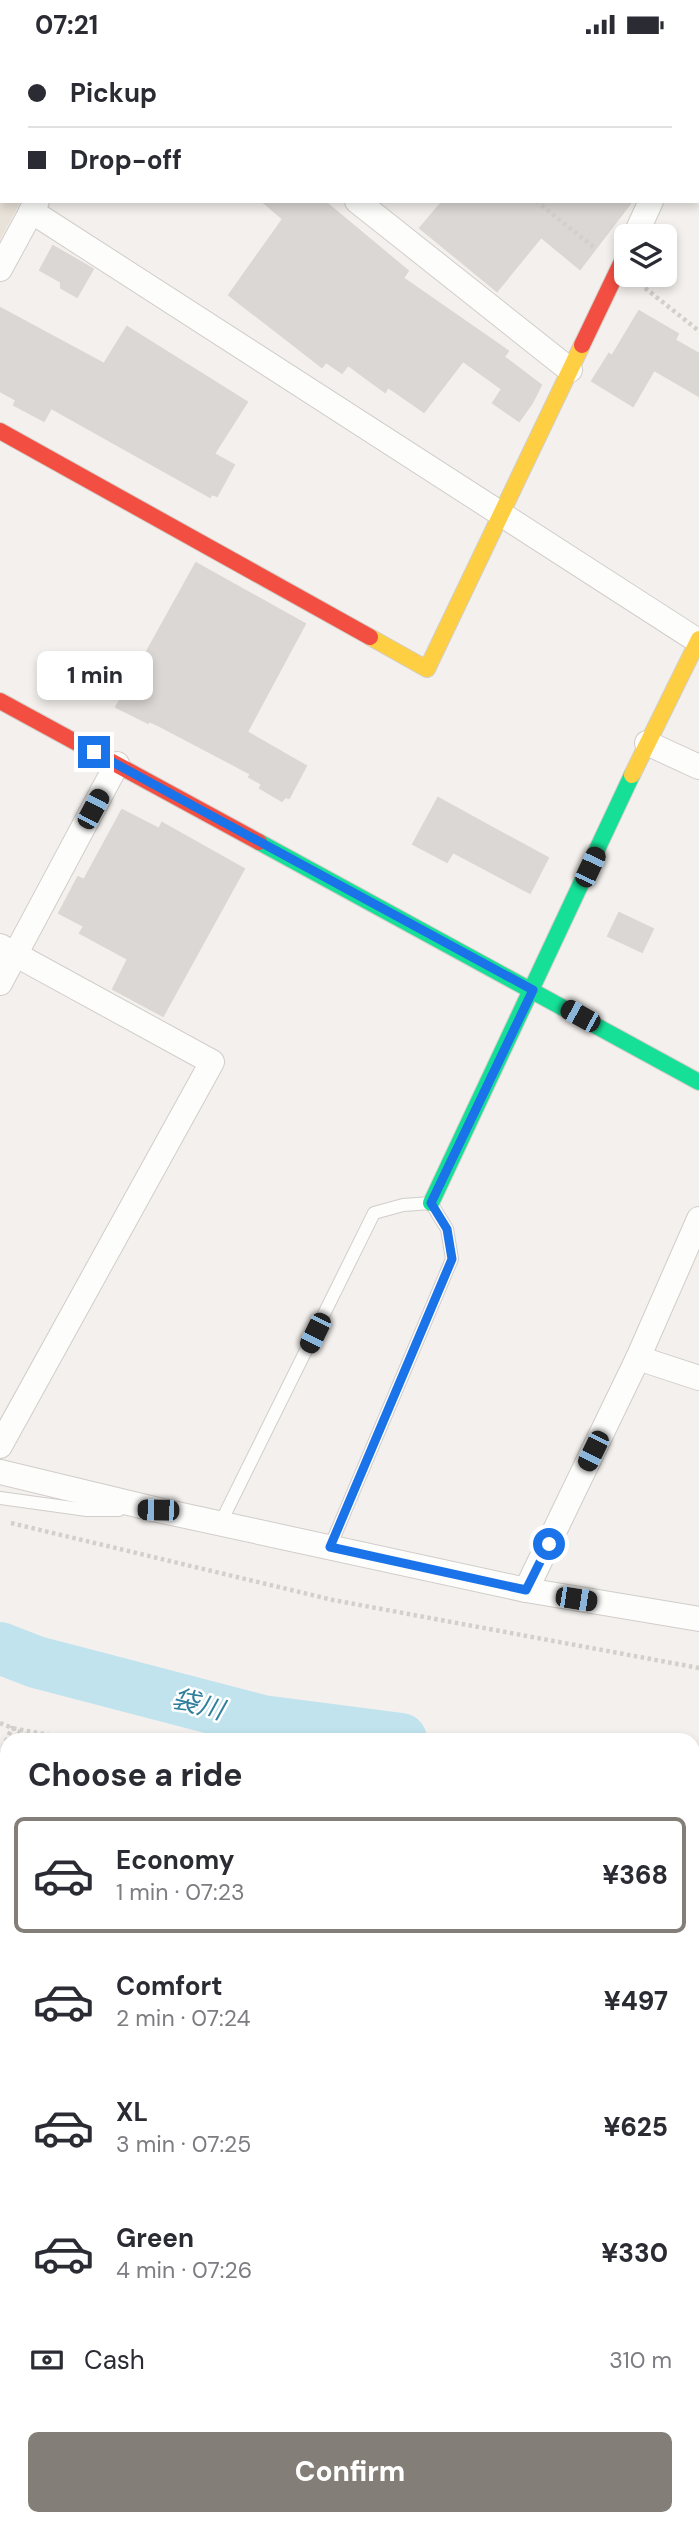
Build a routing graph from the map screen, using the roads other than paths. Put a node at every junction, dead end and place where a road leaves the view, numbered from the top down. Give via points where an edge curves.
1 (360, 203) edge
2 (650, 203) edge
3 (34, 206) edge
4 (640, 224) edge
5 (0, 269) edge
6 (614, 279) edge
7 (570, 370) junction
8 (0, 431) edge
9 (502, 513) junction
10 (699, 640) edge
11 (0, 701) edge
12 (648, 743) junction
13 (117, 765) junction
14 (699, 767) edge
15 (8, 951) edge
16 (0, 983) edge
17 (533, 990) junction
18 (699, 1082) edge
19 (431, 1203) junction
20 (699, 1219) edge
21 (638, 1358) junction
22 (699, 1378) edge
23 (0, 1446) edge
24 (0, 1472) edge
25 (0, 1498) edge
26 (158, 1510) junction
27 (220, 1524) junction
28 (330, 1547) junction
29 (526, 1590) junction
30 (699, 1619) edge

1 - 7 street
2 - 4 street
3 - 5 street
3 - 9 street
6 - 7 street
7 - 9 street
8 - 9 street via 427,669
9 - 10 street
10 - 12 street
11 - 13 street
12 - 14 street
12 - 17 street
13 - 15 street
13 - 17 street
15 - 16 street
15 - 23 street via 212,1062
17 - 18 street
17 - 19 street
19 - 27 lane via 374,1213
19 - 28 lane via 447,1229 452,1259
20 - 21 street
21 - 22 street
21 - 29 street
24 - 26 street
25 - 26 lane via 87,1510
26 - 27 street
27 - 28 street
28 - 29 street
29 - 30 street

